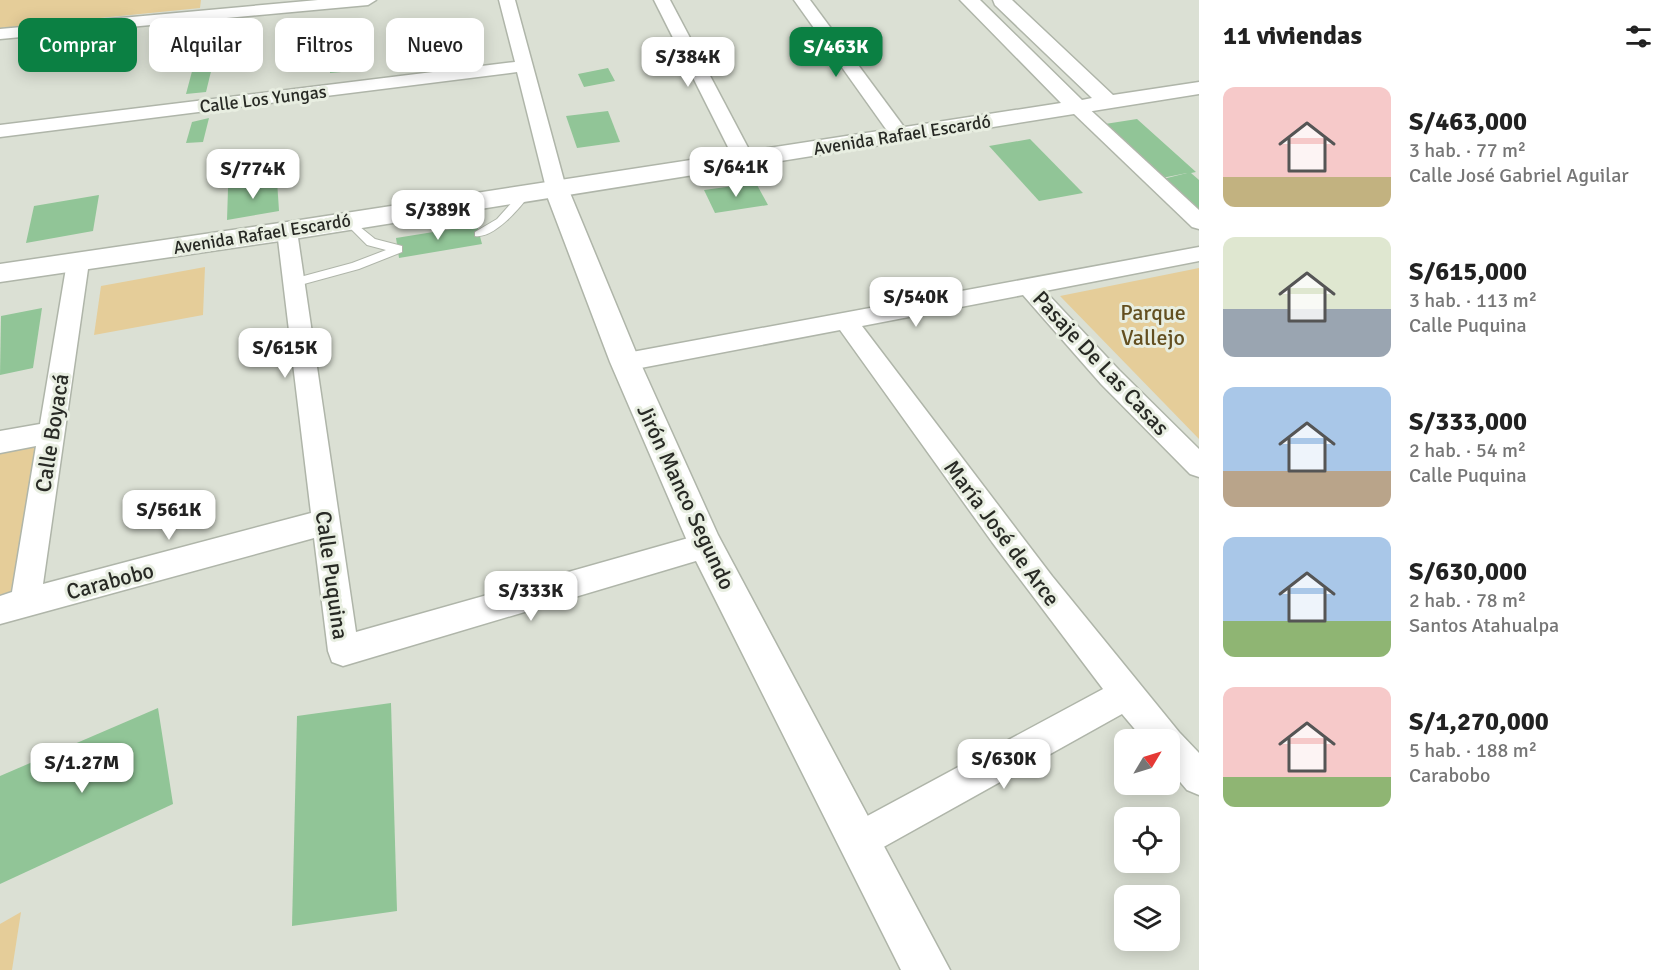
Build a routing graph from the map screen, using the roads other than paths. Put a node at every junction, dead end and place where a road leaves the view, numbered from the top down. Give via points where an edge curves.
1 (368, 0) edge
2 (507, 0) edge
3 (662, 0) edge
4 (802, 0) edge
5 (969, 0) edge
6 (1001, 0) edge
7 (209, 7) edge
8 (0, 34) edge
9 (526, 66) junction
10 (1199, 88) edge
11 (1109, 103) junction
12 (1078, 108) junction
13 (0, 131) edge
14 (900, 135) junction
15 (744, 159) junction
16 (541, 191) junction
17 (350, 221) junction
18 (1199, 222) edge
19 (287, 231) junction
20 (479, 234) dead end
21 (1199, 254) edge
22 (78, 262) junction
23 (0, 273) edge
24 (293, 283) junction
25 (1028, 286) junction
26 (846, 321) junction
27 (625, 362) junction
28 (51, 433) junction
29 (0, 442) edge
30 (1199, 466) edge
31 (325, 522) junction
32 (706, 546) junction
33 (13, 607) edge
34 (1126, 694) junction
35 (1156, 729) edge
36 (1180, 756) edge
37 (1199, 778) edge
38 (858, 841) junction
39 (926, 970) edge

1 - 7 street
2 - 9 street, Jirón Manco Segundo
3 - 15 street
4 - 14 street
5 - 12 main road
6 - 11 main road
7 - 8 street
9 - 13 street, Calle Los Yungas
9 - 16 street, Jirón Manco Segundo
10 - 11 main road, Avenida Rafael Escardó
11 - 12 main road, Avenida Rafael Escardó
12 - 14 main road, Avenida Rafael Escardó
12 - 18 street
14 - 15 main road, Avenida Rafael Escardó
15 - 16 main road, Avenida Rafael Escardó
16 - 17 main road, Avenida Rafael Escardó
16 - 20 lane
16 - 27 main road, Jirón Manco Segundo
17 - 19 main road, Avenida Rafael Escardó
17 - 24 lane via 371,242 398,249
19 - 22 main road, Avenida Rafael Escardó
19 - 24 street, Calle Puquina
21 - 25 street
22 - 23 main road, Avenida Rafael Escardó
22 - 28 street, Calle Boyacá
24 - 31 street, Calle Puquina
25 - 26 street
25 - 30 street, Pasaje De Las Casas via 1110,377
26 - 27 street
26 - 34 street, María José de Arce via 955,472
27 - 32 main road, Jirón Manco Segundo
28 - 29 street
28 - 33 street, Calle Boyacá
31 - 32 street, Calle Puquina via 343,651
31 - 33 street, Carabobo
32 - 38 main road, Jirón Manco Segundo
34 - 35 street, María José de Arce
34 - 38 street
36 - 37 street
38 - 39 main road, Jirón Manco Segundo

